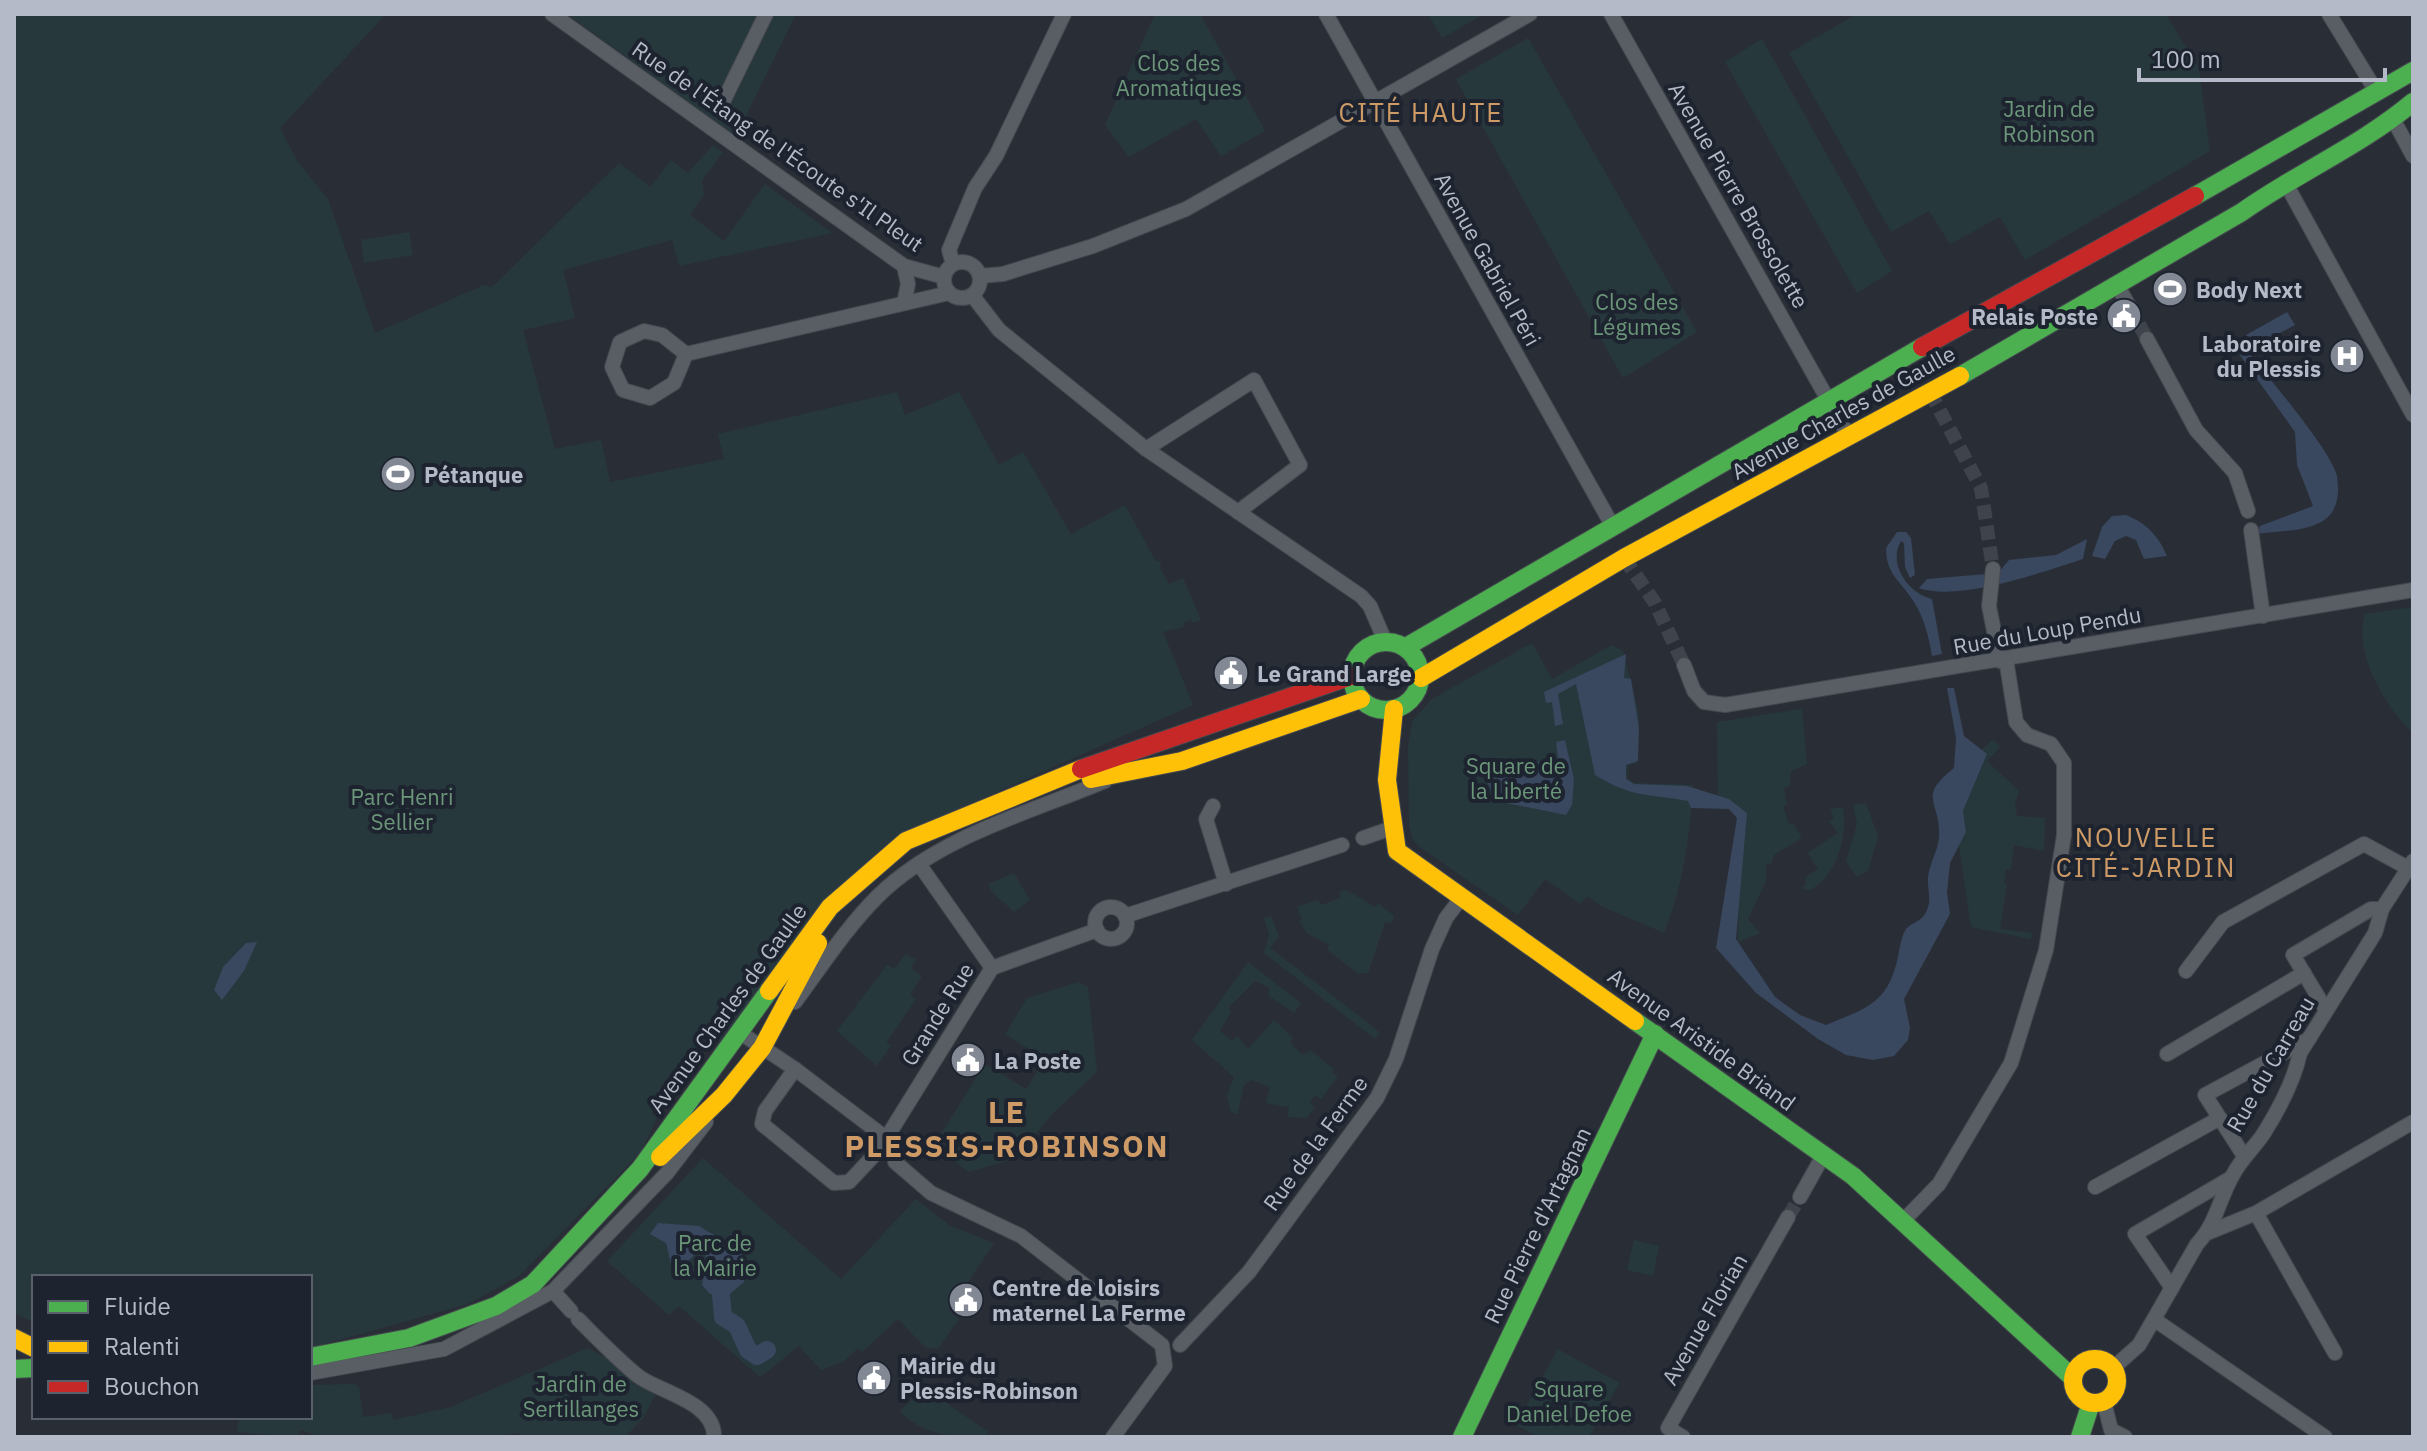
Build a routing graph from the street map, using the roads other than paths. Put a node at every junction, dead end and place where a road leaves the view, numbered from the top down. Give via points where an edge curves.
1 (552, 14) edge
2 (766, 14) edge
3 (1064, 14) edge
4 (1326, 14) edge
5 (1530, 14) edge
6 (1611, 14) edge
7 (2329, 14) edge
8 (2413, 71) edge
9 (2376, 91) junction
10 (2413, 102) edge
11 (1376, 103) junction
12 (719, 110) dead end
13 (2393, 119) junction
14 (2270, 154) junction
15 (2413, 156) edge
16 (2285, 182) junction
17 (953, 264) junction
18 (904, 266) junction
19 (980, 276) junction
20 (944, 277) junction
21 (2117, 285) junction
22 (949, 293) junction
23 (972, 295) junction
24 (904, 303) junction
25 (2129, 306) tunnel mouth
26 (2147, 339) tunnel mouth
27 (686, 354) junction
28 (1829, 398) junction
29 (2413, 415) edge
30 (1849, 437) junction
31 (1146, 449) junction
32 (2248, 511) dead end
33 (1238, 512) junction
34 (1612, 525) junction
35 (2252, 534) dead end
36 (1993, 569) tunnel mouth
37 (2413, 590) edge
38 (2263, 616) junction
39 (1385, 641) junction
40 (1406, 647) junction
41 (2003, 660) junction
42 (1684, 665) tunnel mouth
43 (1351, 676) junction
44 (1421, 678) junction
45 (1361, 699) junction
46 (1394, 709) junction
47 (1133, 770) junction
48 (1012, 795) junction
49 (1213, 806) dead end
50 (1389, 829) junction
51 (1363, 838) dead end
52 (1342, 845) dead end
53 (919, 864) junction
54 (2410, 864) edge
55 (859, 879) junction
56 (1226, 884) junction
57 (1462, 897) junction
58 (2382, 909) junction
59 (1125, 916) junction
60 (1097, 930) junction
61 (992, 968) junction
62 (2186, 971) dead end
63 (2304, 973) junction
64 (2326, 1010) junction
65 (739, 1032) junction
66 (1655, 1034) junction
67 (2309, 1039) junction
68 (762, 1048) junction
69 (2167, 1054) dead end
70 (795, 1069) junction
71 (724, 1095) junction
72 (2220, 1118) junction
73 (2413, 1122) edge
74 (887, 1152) junction
75 (1823, 1156) junction
76 (2244, 1156) junction
77 (640, 1169) junction
78 (2231, 1177) junction
79 (2095, 1187) dead end
80 (1800, 1197) tunnel mouth
81 (2256, 1213) junction
82 (1788, 1217) tunnel mouth
83 (1903, 1221) junction
84 (2207, 1233) junction
85 (2172, 1288) junction
86 (553, 1291) junction
87 (2155, 1320) junction
88 (14, 1338) edge
89 (1180, 1345) dead end
90 (32, 1347) edge
91 (2335, 1353) dead end
92 (312, 1357) edge
93 (2113, 1368) junction
94 (312, 1373) edge
95 (2073, 1378) junction
96 (2097, 1402) junction
97 (714, 1437) edge
98 (1113, 1437) edge
99 (1462, 1437) edge
100 (1683, 1437) edge
101 (2080, 1437) edge
102 (2125, 1437) edge
103 (2325, 1437) edge

1 - 18 street, Rue de l'Étang de l'Écoute s'Il Pleut
2 - 12 street
3 - 17 street via 963,214 949,250
4 - 11 street, Avenue Gabriel Péri
5 - 11 street
6 - 28 street, Avenue Pierre Brossolette
7 - 9 street
8 - 9 main road, Avenue Charles de Gaulle
9 - 13 main road
9 - 14 main road, Avenue Charles de Gaulle
10 - 13 main road, Avenue Charles de Gaulle
11 - 19 street via 1135,232 1003,274
11 - 34 street, Avenue Gabriel Péri
13 - 15 street
13 - 16 main road, Avenue Charles de Gaulle
14 - 16 main road
14 - 28 main road, Avenue Charles de Gaulle
16 - 21 main road, Avenue Charles de Gaulle
16 - 29 street
17 - 19 street via 970,263
17 - 20 street
18 - 20 street, Rue de l'Étang de l'Écoute s'Il Pleut
18 - 24 street
19 - 23 street
20 - 22 street
21 - 25 street
21 - 30 main road, Avenue Charles de Gaulle
22 - 23 street via 960,298
22 - 24 street
23 - 31 street via 999,330
24 - 27 street
26 - 32 street via 2196,430 2235,473
27 - 27 street via 662,335 635,332 615,349 613,375 631,395 650,398 674,383
28 - 30 street, Avenue Pierre Brossolette
28 - 34 main road, Avenue Charles de Gaulle
30 - 44 main road, Avenue Charles de Gaulle via 1624,558
31 - 33 street
31 - 33 street via 1254,380 1300,465
33 - 39 street via 1361,596
34 - 40 main road, Avenue Charles de Gaulle
35 - 38 street
36 - 41 street via 1989,588
37 - 38 street, Rue du Loup Pendu
38 - 41 street, Rue du Loup Pendu
39 - 40 main road
39 - 43 main road via 1358,655
40 - 44 main road
41 - 42 street, Rue du Loup Pendu via 1725,705 1704,702
41 - 83 street via 2016,722 2027,735 2051,744 2064,763 2064,835 2046,950 2011,1063 1939,1184
43 - 45 main road
43 - 48 main road, Avenue Charles de Gaulle
44 - 46 main road via 1412,698
45 - 46 main road via 1376,709
45 - 47 main road, Avenue Charles de Gaulle via 1182,761
46 - 50 main road via 1389,728
47 - 48 main road, Avenue Charles de Gaulle
47 - 53 street, Avenue Charles de Gaulle via 987,829
48 - 55 main road, Avenue Charles de Gaulle via 906,841
49 - 56 street via 1206,819
50 - 51 street
50 - 57 main road, Avenue Aristide Briand via 1397,851
52 - 56 street
53 - 61 street
53 - 68 street, Avenue Charles de Gaulle via 879,895 849,928
54 - 58 street, Rue du Carreau
54 - 62 street via 2364,844 2223,922
55 - 65 main road, Avenue Charles de Gaulle via 830,907
55 - 68 main road, Avenue Charles de Gaulle via 815,946
56 - 59 street
57 - 66 main road, Avenue Aristide Briand
57 - 89 street, Rue de la Ferme via 1432,949 1396,1059 1377,1098 1249,1272
58 - 63 street via 2371,909 2293,955
58 - 64 street, Rue du Carreau via 2375,933
59 - 60 street via 1126,926 1117,937 1107,938
59 - 60 street via 1113,907 1104,909 1095,920
60 - 61 street, Grande Rue
61 - 74 street, Grande Rue
63 - 64 street
63 - 69 street
64 - 67 street, Rue du Carreau
65 - 68 street
65 - 77 main road, Avenue Charles de Gaulle
66 - 75 main road, Avenue Aristide Briand
66 - 99 main road, Rue Pierre d'Artagnan
67 - 72 street via 2205,1095
67 - 76 street, Rue du Carreau via 2262,1135
68 - 70 street
68 - 71 main road, Avenue Charles de Gaulle
70 - 74 street
70 - 74 street, Grande Rue via 765,1111 762,1124 834,1183 849,1182
71 - 77 main road, Avenue Charles de Gaulle via 660,1157
71 - 86 street, Avenue Charles de Gaulle via 685,1153
72 - 76 street
72 - 79 street
73 - 81 street
74 - 98 street via 931,1193 1021,1236 1162,1345 1165,1366
75 - 80 street
75 - 83 main road, Avenue Aristide Briand
76 - 78 street, Rue du Carreau
77 - 92 main road, Avenue Charles de Gaulle via 533,1284 496,1306 409,1338
78 - 84 street, Rue du Carreau
78 - 85 street via 2135,1234
81 - 84 street
81 - 91 street
82 - 100 street, Avenue Florian via 1668,1428
83 - 95 main road, Avenue Aristide Briand
84 - 85 street, Rue du Carreau
85 - 87 street, Rue du Carreau
86 - 94 street, Avenue Charles de Gaulle via 444,1349
86 - 97 street via 641,1378 697,1410 712,1425
87 - 93 street, Rue du Carreau via 2139,1345
87 - 103 street
88 - 90 main road
93 - 95 main road via 2102,1360 2089,1360 2078,1366
93 - 96 main road via 2117,1387
95 - 96 main road via 2075,1391
96 - 101 main road
96 - 102 street via 2111,1430

